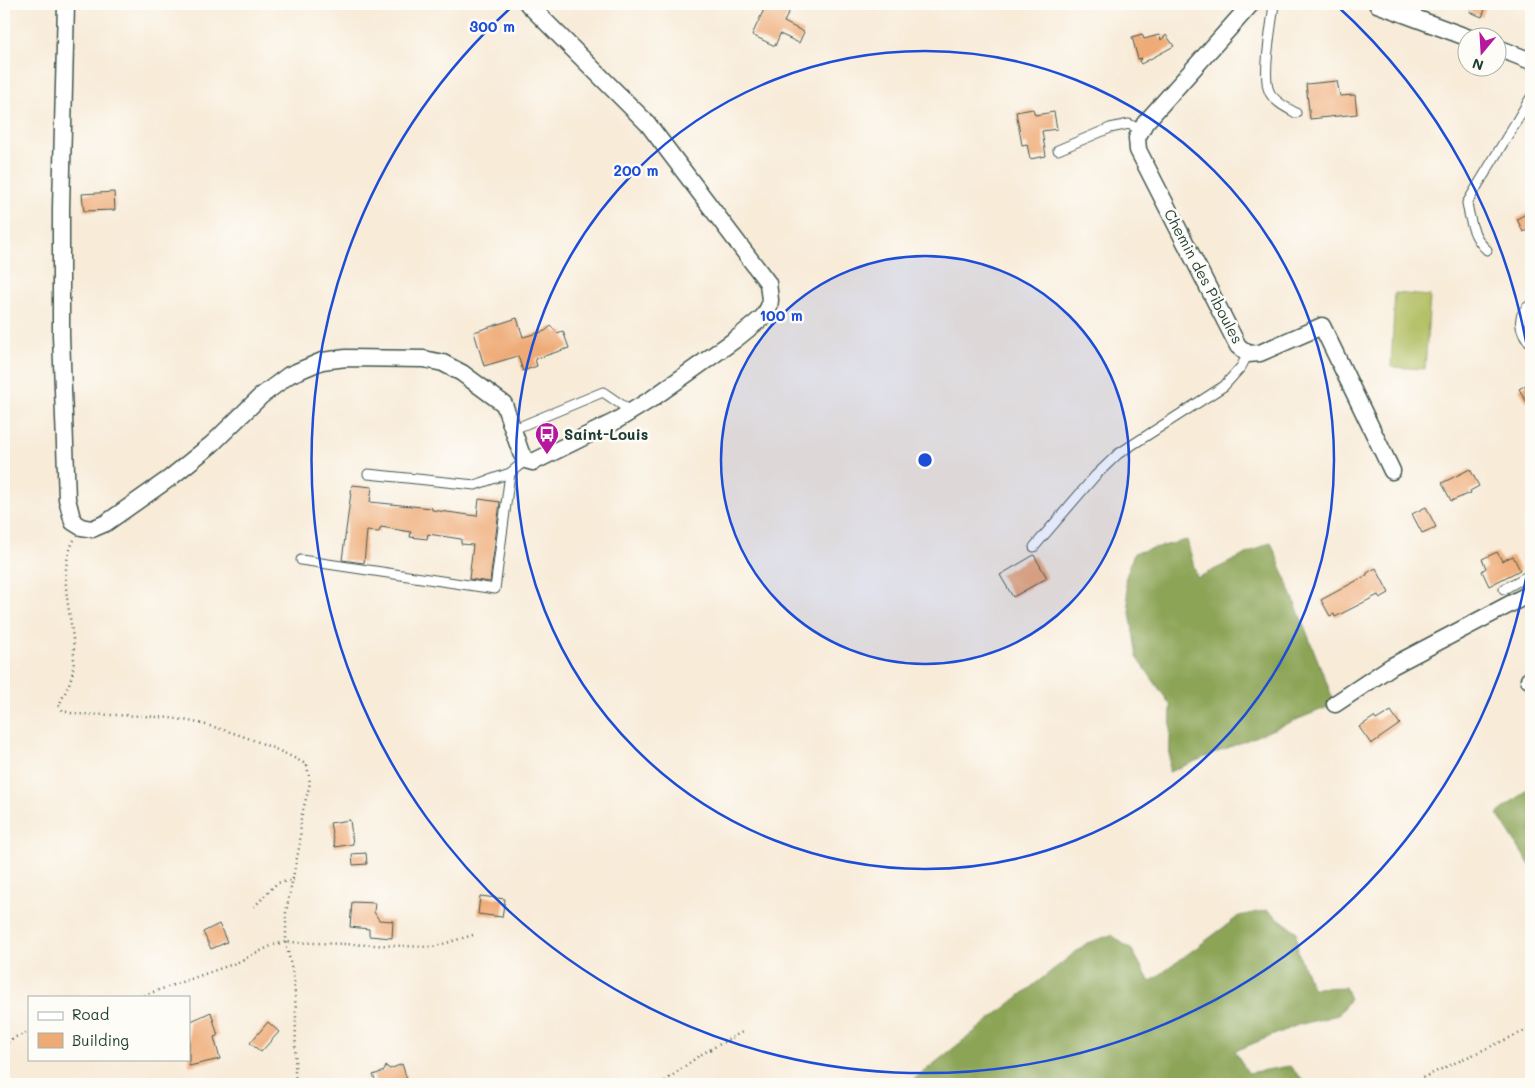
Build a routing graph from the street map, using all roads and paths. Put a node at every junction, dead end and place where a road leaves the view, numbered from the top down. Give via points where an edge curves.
1 (66, 4) edge
2 (528, 4) edge
3 (1251, 4) edge
4 (1274, 4) edge
5 (1378, 4) edge
6 (1414, 10) edge
7 (1458, 32) edge
8 (1508, 52) edge
9 (1531, 60) edge
10 (1531, 97) edge
11 (1296, 113) dead end
12 (1141, 130) junction
13 (1058, 150) dead end
14 (1487, 250) dead end
15 (1531, 304) edge
16 (1531, 344) edge
17 (1248, 354) junction
18 (632, 412) junction
19 (514, 428) junction
20 (526, 460) junction
21 (1392, 472) dead end
22 (510, 473) junction
23 (368, 474) dead end
24 (80, 527) junction
25 (1034, 547) dead end
26 (301, 560) dead end
27 (1531, 574) edge
28 (1504, 589) dead end
29 (1531, 593) edge
30 (1335, 704) dead end
31 (294, 880) junction
32 (254, 906) dead end
33 (476, 934) dead end
34 (286, 942) junction
35 (142, 996) edge
36 (1531, 1028) edge
37 (744, 1031) dead end
38 (28, 1032) edge
39 (4, 1046) edge
40 (298, 1084) edge
41 (661, 1084) edge
42 (1409, 1084) edge

1 - 24 street via 61,335 67,499 73,522
2 - 18 street via 648,124 768,283 769,307 763,317
3 - 12 street
4 - 11 lane via 1267,64 1268,91 1280,104
5 - 6 street
6 - 7 street
8 - 9 street
10 - 14 lane via 1467,203 1478,242
12 - 13 lane via 1129,124 1110,128
12 - 17 street, Chemin des Piboules via 1137,138 1138,150 1238,346
15 - 16 lane via 1519,320 1522,335
17 - 21 street, Chemin des Piboules via 1260,353 1322,326
17 - 25 lane via 1224,386 1118,454
18 - 19 lane via 604,392
18 - 20 street via 533,462
19 - 20 street via 521,454
19 - 24 street via 504,404 443,363 424,358 322,361 289,375 261,396 205,450 134,504 92,529
20 - 22 lane
22 - 23 lane via 474,485
22 - 26 lane via 495,590
24 - 31 path via 67,559 65,581 73,670 59,705 63,711 75,714 170,718 202,723 307,765 310,783 301,818
27 - 28 lane
29 - 30 street via 1392,666
31 - 32 path via 277,883
31 - 34 path via 286,912
33 - 34 path via 433,947
34 - 35 path
34 - 40 path via 294,988 295,1076
36 - 42 path
37 - 41 path via 700,1055
38 - 39 path via 13,1038

